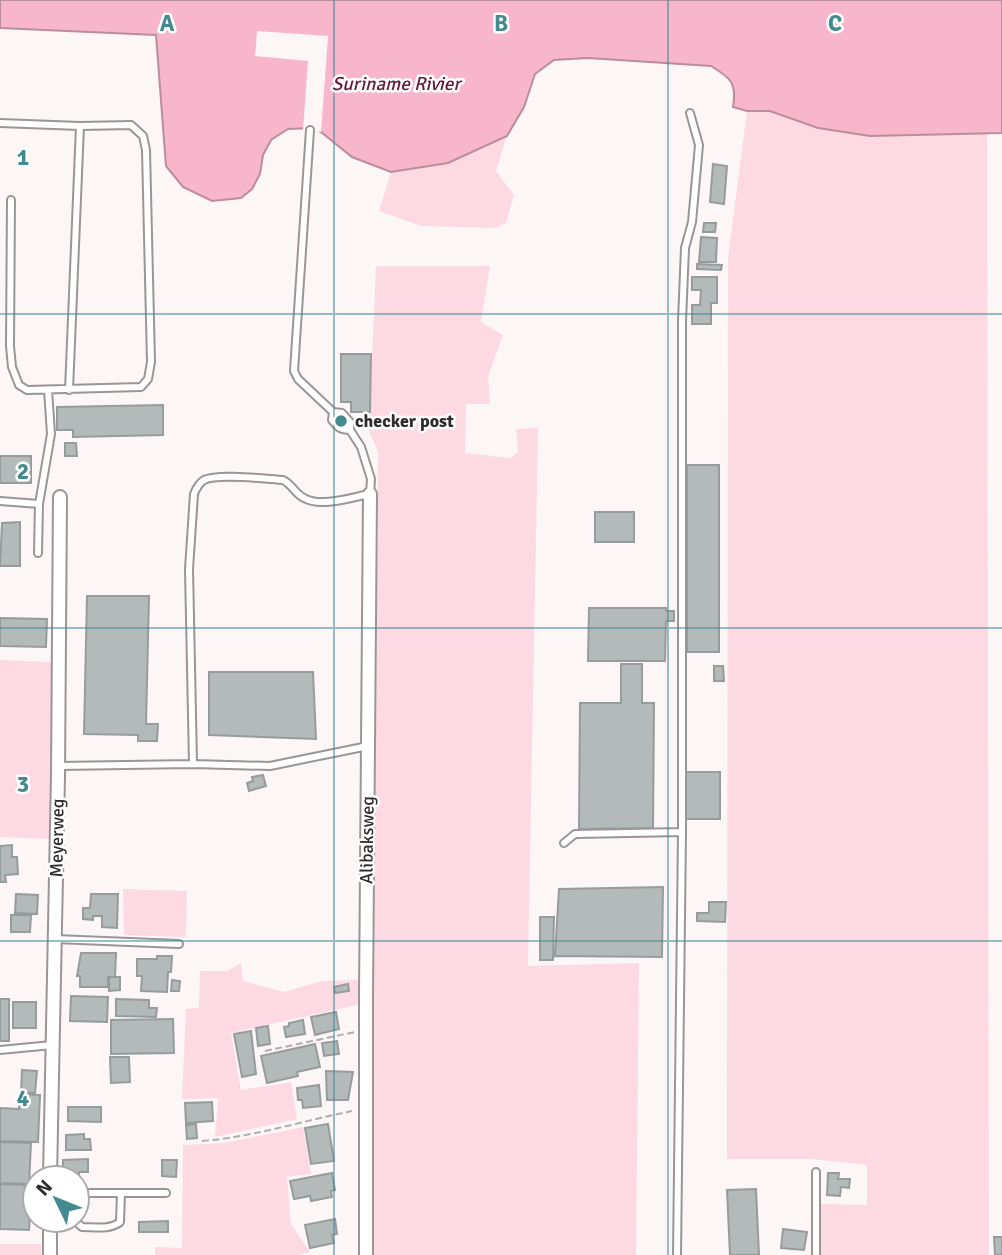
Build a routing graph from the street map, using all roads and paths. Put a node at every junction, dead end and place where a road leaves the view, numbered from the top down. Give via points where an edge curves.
1 (690, 113) dead end
2 (0, 123) edge
3 (80, 126) junction
4 (310, 130) dead end
5 (11, 200) dead end
6 (48, 390) junction
7 (69, 390) junction
8 (333, 412) junction
9 (350, 430) junction
10 (370, 494) junction
11 (60, 497) dead end
12 (0, 501) edge
13 (39, 504) junction
14 (38, 553) dead end
15 (368, 746) junction
16 (193, 764) junction
17 (58, 766) junction
18 (682, 832) junction
19 (564, 844) dead end
20 (54, 939) junction
21 (179, 944) dead end
22 (366, 1029) junction
23 (52, 1045) junction
24 (0, 1050) edge
25 (265, 1051) dead end
26 (366, 1109) junction
27 (202, 1140) dead end
28 (50, 1164) edge
29 (816, 1172) dead end
30 (91, 1193) edge
31 (121, 1193) junction
32 (166, 1193) dead end
33 (91, 1227) edge
34 (50, 1234) edge
35 (50, 1255) edge
36 (366, 1255) edge
37 (677, 1255) edge
38 (816, 1255) edge

1 - 18 lane via 699,145 685,248 682,321
2 - 3 lane
3 - 7 lane
3 - 7 lane via 131,125 143,136 151,362 148,379 141,387
4 - 8 lane via 294,371
5 - 6 lane via 12,366 19,385 27,390
6 - 7 lane
6 - 13 lane via 51,434
8 - 9 lane, Alibaksweg via 346,416
8 - 9 lane via 337,426
9 - 10 lane, Alibaksweg via 361,447 371,480
10 - 15 street, Alibaksweg
10 - 16 lane via 310,501 284,480 217,477 197,486 189,569
11 - 17 street, Meyerweg
12 - 13 lane
13 - 14 lane
15 - 16 lane via 270,766
15 - 22 street, Alibaksweg
16 - 17 lane
17 - 20 street, Meyerweg
18 - 19 lane via 575,834
18 - 37 lane
20 - 21 lane
20 - 23 street, Meyerweg
22 - 25 path
22 - 26 street, Alibaksweg
23 - 24 lane
23 - 28 street, Meyerweg
26 - 27 path
26 - 36 street, Alibaksweg
29 - 38 lane
30 - 31 lane
31 - 32 lane
31 - 33 lane via 120,1222 112,1227
34 - 35 street

